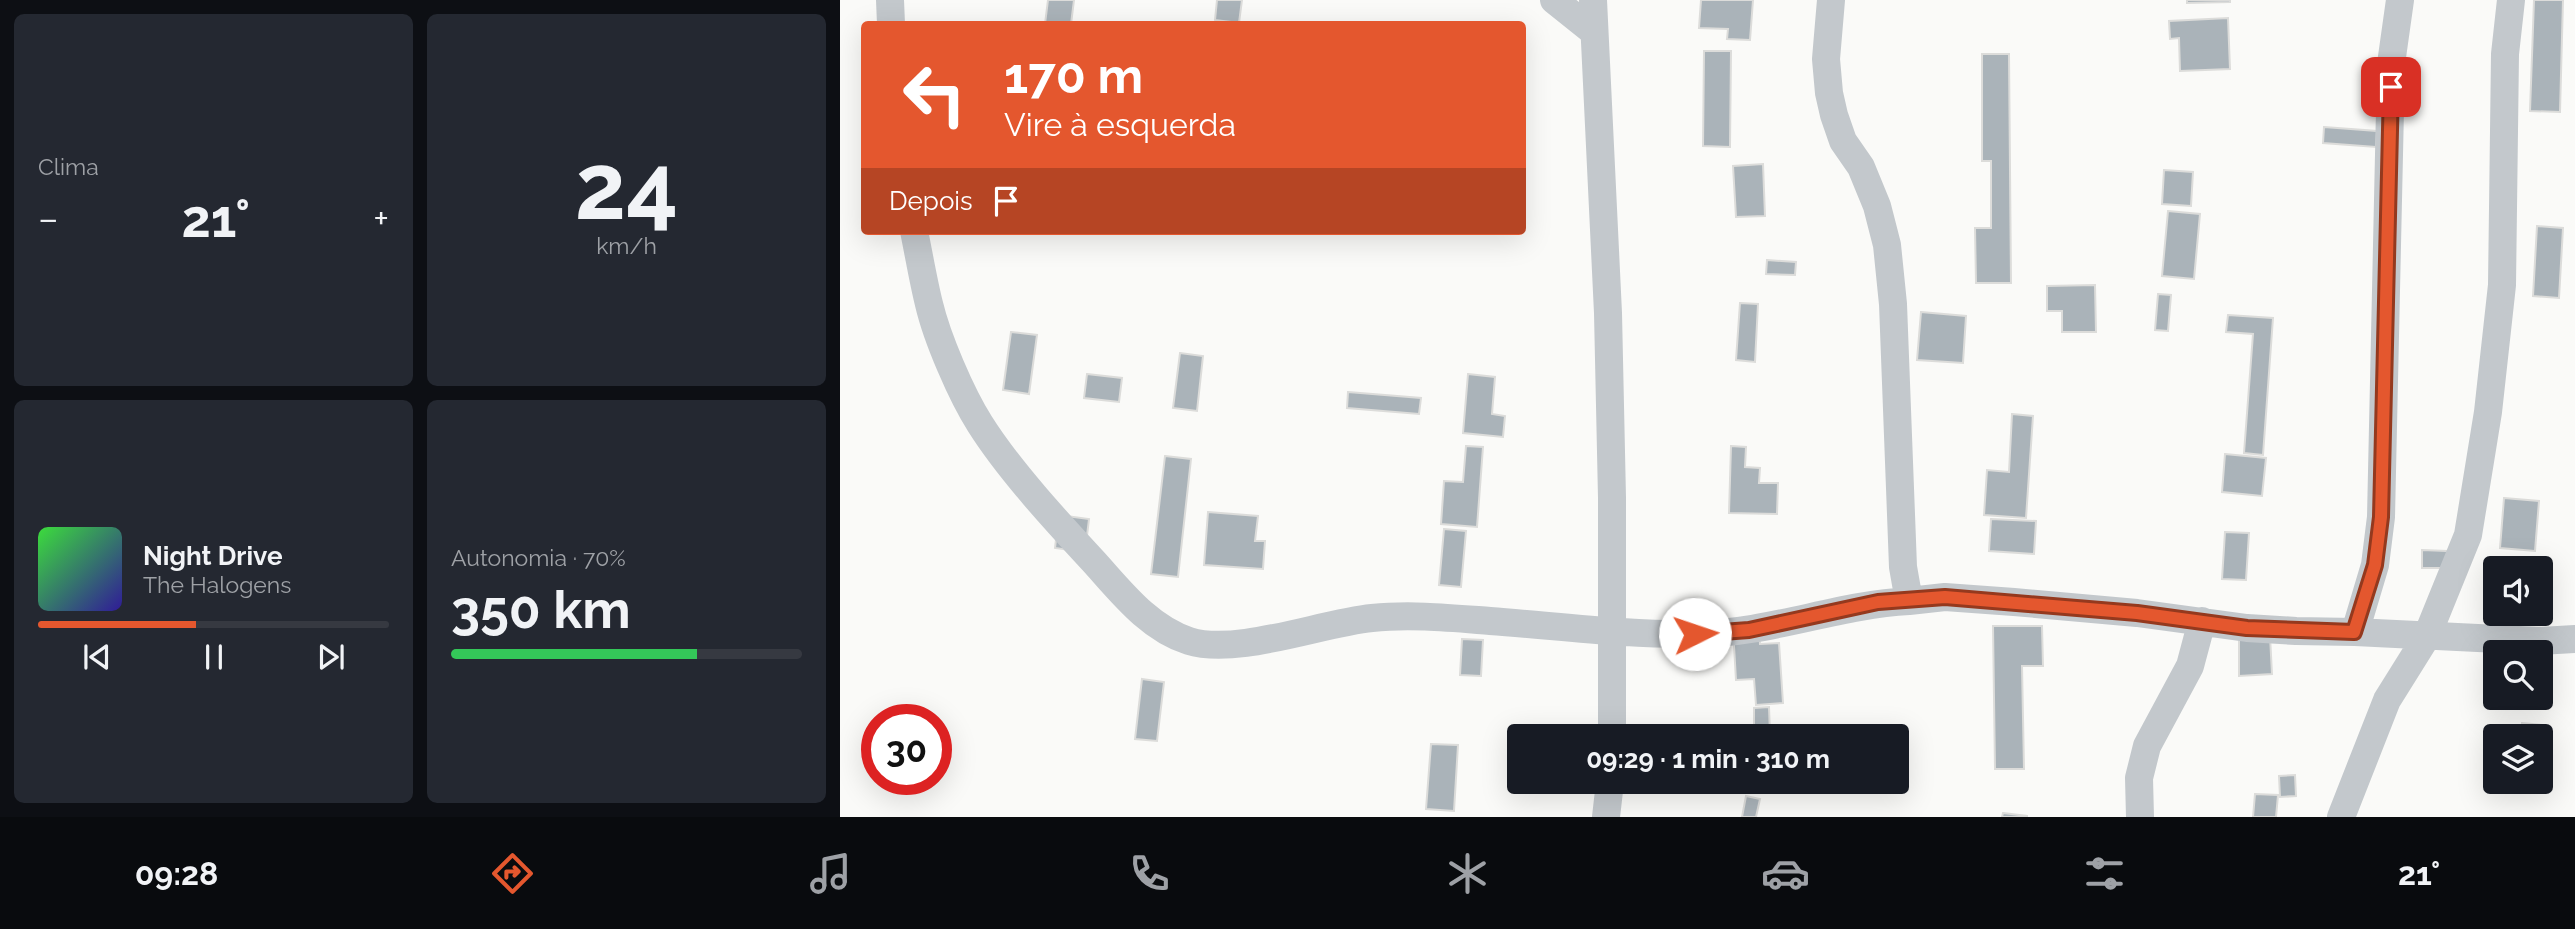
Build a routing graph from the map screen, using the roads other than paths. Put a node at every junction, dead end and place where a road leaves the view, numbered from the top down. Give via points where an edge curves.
1 (890, 0) edge
2 (1554, 0) edge
3 (1593, 0) edge
4 (1831, 0) edge
5 (2400, 0) edge
6 (2511, 0) edge
7 (891, 21) edge
8 (1594, 32) junction
9 (915, 235) edge
10 (1909, 601) junction
11 (2202, 621) junction
12 (1613, 631) junction
13 (2354, 632) junction
14 (2427, 636) junction
15 (2575, 639) edge
16 (1612, 724) edge
17 (1609, 794) edge
18 (1606, 817) edge
19 (2140, 817) edge
20 (2341, 817) edge

1 - 7 street
2 - 8 street
3 - 8 street
4 - 10 street via 1826,59 1834,115 1877,206 1887,245 1894,304 1903,567
5 - 13 street via 2391,64 2381,517 2375,565
6 - 14 street via 2505,54 2502,285 2488,412 2468,535
8 - 12 street via 1608,313
9 - 12 street via 929,307 980,425 1076,543 1167,633 1215,645 1372,618 1430,616
10 - 11 street via 1945,597
10 - 12 street via 1878,602 1749,630 1695,634
11 - 13 street via 2247,628
11 - 19 street via 2190,666 2147,746 2139,778
12 - 16 street
13 - 14 street
14 - 15 street
14 - 20 street via 2386,700
17 - 18 street

